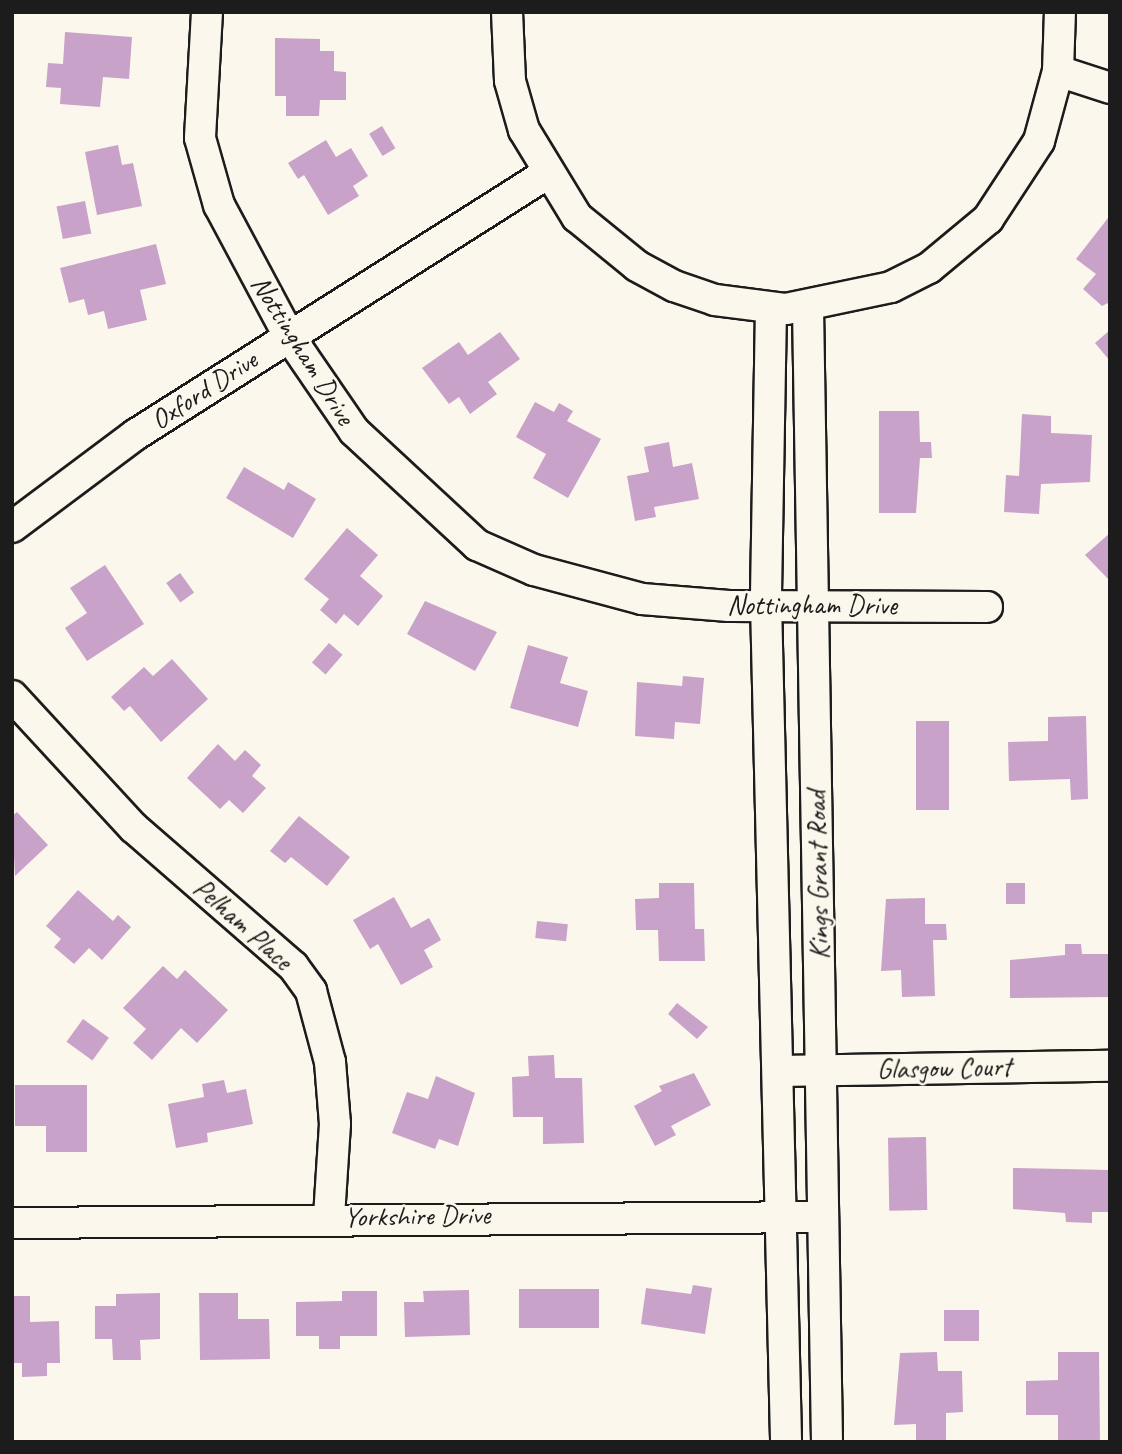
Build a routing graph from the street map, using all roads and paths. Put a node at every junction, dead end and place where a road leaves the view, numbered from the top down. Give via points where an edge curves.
1 (207, 12) edge
2 (507, 12) edge
3 (1060, 12) edge
4 (1058, 71) junction
5 (1110, 89) edge
6 (546, 174) junction
7 (771, 308) junction
8 (808, 308) junction
9 (289, 336) junction
10 (12, 527) edge
11 (812, 602) junction
12 (766, 603) junction
13 (987, 607) dead end
14 (12, 696) edge
15 (1110, 1066) edge
16 (821, 1070) junction
17 (778, 1071) junction
18 (778, 1215) junction
19 (329, 1216) junction
20 (823, 1217) junction
21 (12, 1223) edge
22 (786, 1442) edge
23 (827, 1442) edge

1 - 9 street, Nottingham Drive via 198,98 208,176
2 - 6 street via 510,81
3 - 4 street
4 - 5 street
4 - 8 street via 1039,141 1014,186 972,235 891,287
6 - 7 street via 577,217 636,266 715,300
6 - 9 street, Oxford Drive
7 - 8 street
7 - 12 street, Kings Grant Road
8 - 11 street, Kings Grant Road
9 - 10 street, Oxford Drive via 135,435
9 - 12 street, Nottingham Drive via 372,451 477,545 534,570 642,598
11 - 12 street, Nottingham Drive
11 - 13 street, Nottingham Drive
11 - 16 street, Kings Grant Road
12 - 17 street, Kings Grant Road
14 - 19 street, Pelham Place via 134,828 293,966 311,991 330,1062 335,1124
15 - 16 street, Glasgow Court
16 - 17 street, Glasgow Court
16 - 20 street, Kings Grant Road
17 - 18 street, Kings Grant Road
18 - 19 street, Yorkshire Drive
18 - 20 street, Yorkshire Drive
18 - 22 street, Kings Grant Road
19 - 21 street, Yorkshire Drive
20 - 23 street, Kings Grant Road

